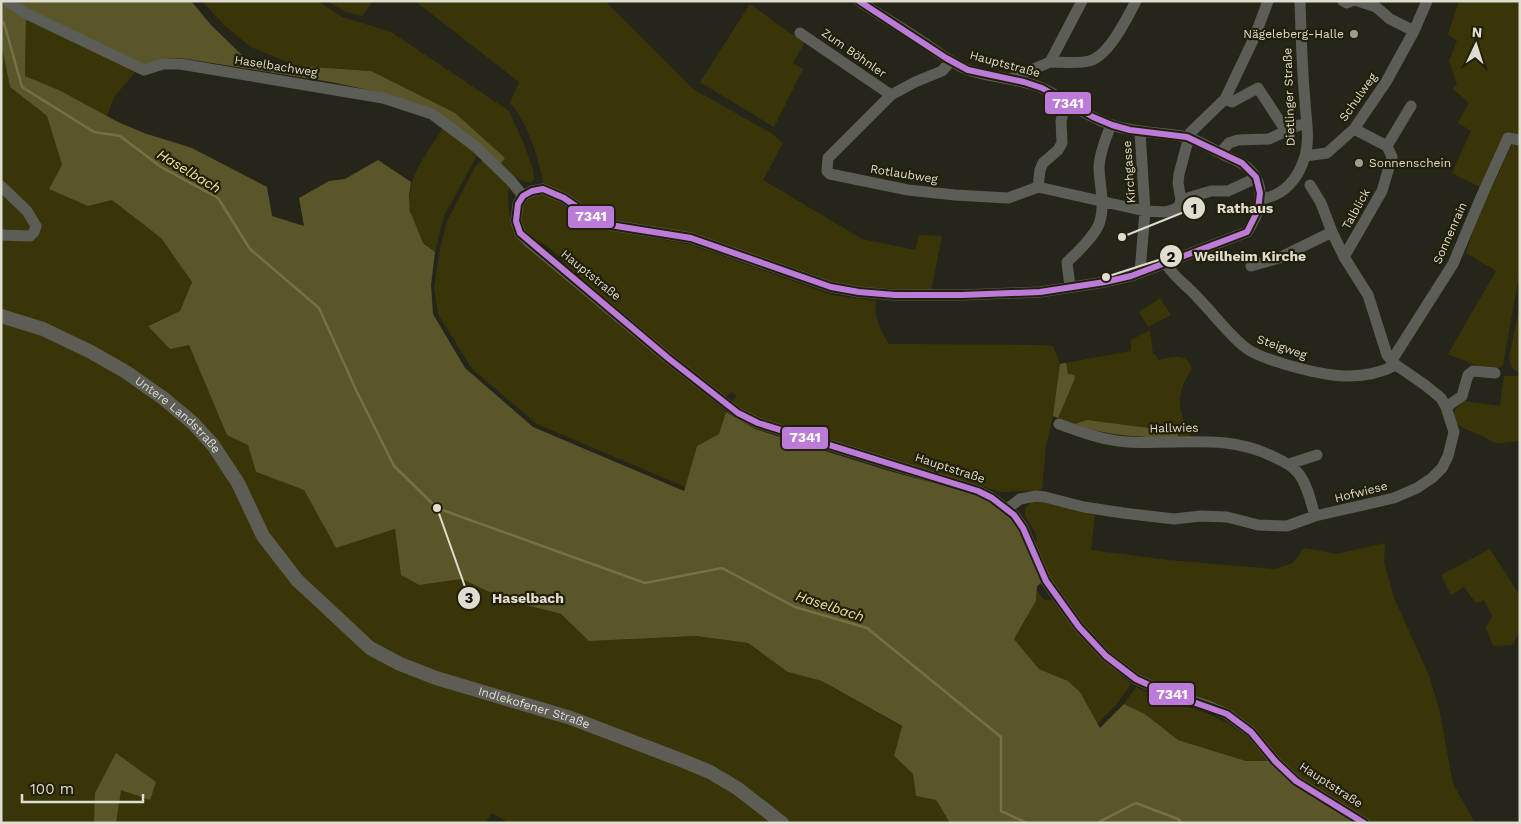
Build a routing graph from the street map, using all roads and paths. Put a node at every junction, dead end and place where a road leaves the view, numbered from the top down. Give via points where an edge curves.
1 (7, 1) edge
2 (859, 1) edge
3 (1082, 1) edge
4 (1136, 1) edge
5 (1268, 1) edge
6 (1300, 1) edge
7 (1343, 1) edge
8 (1352, 1) edge
9 (1358, 1) edge
10 (1427, 1) edge
11 (1414, 31) junction
12 (800, 33) dead end
13 (950, 62) junction
14 (1050, 62) junction
15 (1010, 79) junction
16 (891, 95) junction
17 (1225, 99) junction
18 (1066, 102) junction
19 (1411, 106) dead end
20 (1111, 125) junction
21 (1307, 125) junction
22 (1354, 129) junction
23 (1286, 130) junction
24 (1140, 132) junction
25 (1188, 138) junction
26 (1514, 139) edge
27 (1387, 146) junction
28 (1220, 153) junction
29 (1305, 156) junction
30 (1256, 178) junction
31 (1310, 185) dead end
32 (1, 186) edge
33 (1038, 187) junction
34 (523, 196) junction
35 (1261, 198) junction
36 (1181, 200) junction
37 (1102, 201) junction
38 (1146, 211) junction
39 (1332, 232) junction
40 (1, 235) edge
41 (1344, 257) junction
42 (1165, 262) junction
43 (1251, 266) dead end
44 (1140, 272) junction
45 (1070, 288) junction
46 (1, 316) edge
47 (1394, 362) junction
48 (1495, 373) dead end
49 (1446, 407) junction
50 (1059, 424) dead end
51 (1317, 455) dead end
52 (1289, 464) junction
53 (1008, 509) junction
54 (1315, 516) junction
55 (296, 580) joint
56 (782, 823) edge
57 (1364, 823) edge

1 - 34 street, Haselbachweg via 144,70 163,64 180,64 383,98 432,114 476,147
2 - 13 street, Hauptstraße
3 - 14 street
4 - 14 street via 1124,26 1096,58
5 - 17 street
6 - 21 street, Dietlinger Straße
7 - 8 street
9 - 11 street via 1376,6 1390,19
10 - 11 street, Schulweg
11 - 22 street, Schulweg via 1386,82
12 - 16 street, Zum Böhnler
13 - 15 street, Hauptstraße via 981,74
13 - 16 street, Rotlaubweg via 942,71
14 - 15 street
15 - 18 street, Hauptstraße via 1043,88
16 - 33 street, Rotlaubweg via 828,158 827,171 830,174 908,190 955,195 1008,198
17 - 23 street via 1232,102 1258,88
17 - 25 street
18 - 20 street, Hauptstraße
18 - 33 street via 1061,121 1062,143 1043,163
19 - 27 street
20 - 24 street, Hauptstraße
20 - 37 street via 1103,144 1100,166
21 - 23 street
21 - 29 street, Dietlinger Straße
22 - 27 street
22 - 29 street, Schulweg via 1327,152
23 - 28 street via 1269,139 1229,142
24 - 25 street, Hauptstraße
24 - 38 street, Kirchgasse
25 - 28 street, Hauptstraße
25 - 36 street via 1178,183
26 - 47 street, Sonnenrain via 1482,195 1453,264
27 - 41 street, Talblick via 1392,157 1382,191
28 - 30 street, Hauptstraße via 1250,170
29 - 35 street, Dietlinger Straße via 1284,192
30 - 35 street
30 - 36 street via 1228,191 1211,191
31 - 39 street, Hofwiese
32 - 40 street via 27,211 36,226 30,236
33 - 37 street
34 - 45 street via 543,189 610,225 691,238 831,287 859,292 962,295
34 - 53 street, Hauptstraße via 518,204 516,221 528,242 738,413 758,424 978,491
35 - 42 street via 1254,222 1247,232
36 - 38 street via 1179,206 1166,212
37 - 38 street
37 - 45 street via 1099,223 1067,262
38 - 44 street, Kirchgasse
39 - 41 street, Hofwiese
39 - 43 street via 1279,258
41 - 47 street, Hofwiese via 1368,296 1387,355
42 - 44 street
42 - 47 street, Steigweg via 1168,269 1247,349 1272,360 1330,376 1354,376 1387,369
44 - 45 street
46 - 55 main road, Untere Landstraße via 42,329 91,352 134,377 193,423 213,445 238,483 263,536
47 - 49 street, Hofwiese via 1441,398
48 - 49 street via 1473,371 1468,375 1462,396
49 - 54 street, Hofwiese via 1454,432 1448,456 1432,478 1394,498
50 - 52 street, Hallwies via 1093,436 1126,442 1231,443 1258,448
51 - 52 street
52 - 54 street, Hallwies via 1308,490
53 - 54 street, Hofwiese via 1020,499 1045,496 1084,507 1174,519 1227,517 1258,525 1287,526
53 - 57 street, Hauptstraße via 1023,528 1046,581 1079,627 1106,656 1136,679 1227,714 1251,732 1296,781
55 - 56 main road, Indlekofener Straße via 370,648 400,664 436,678 571,718 710,772 737,788

